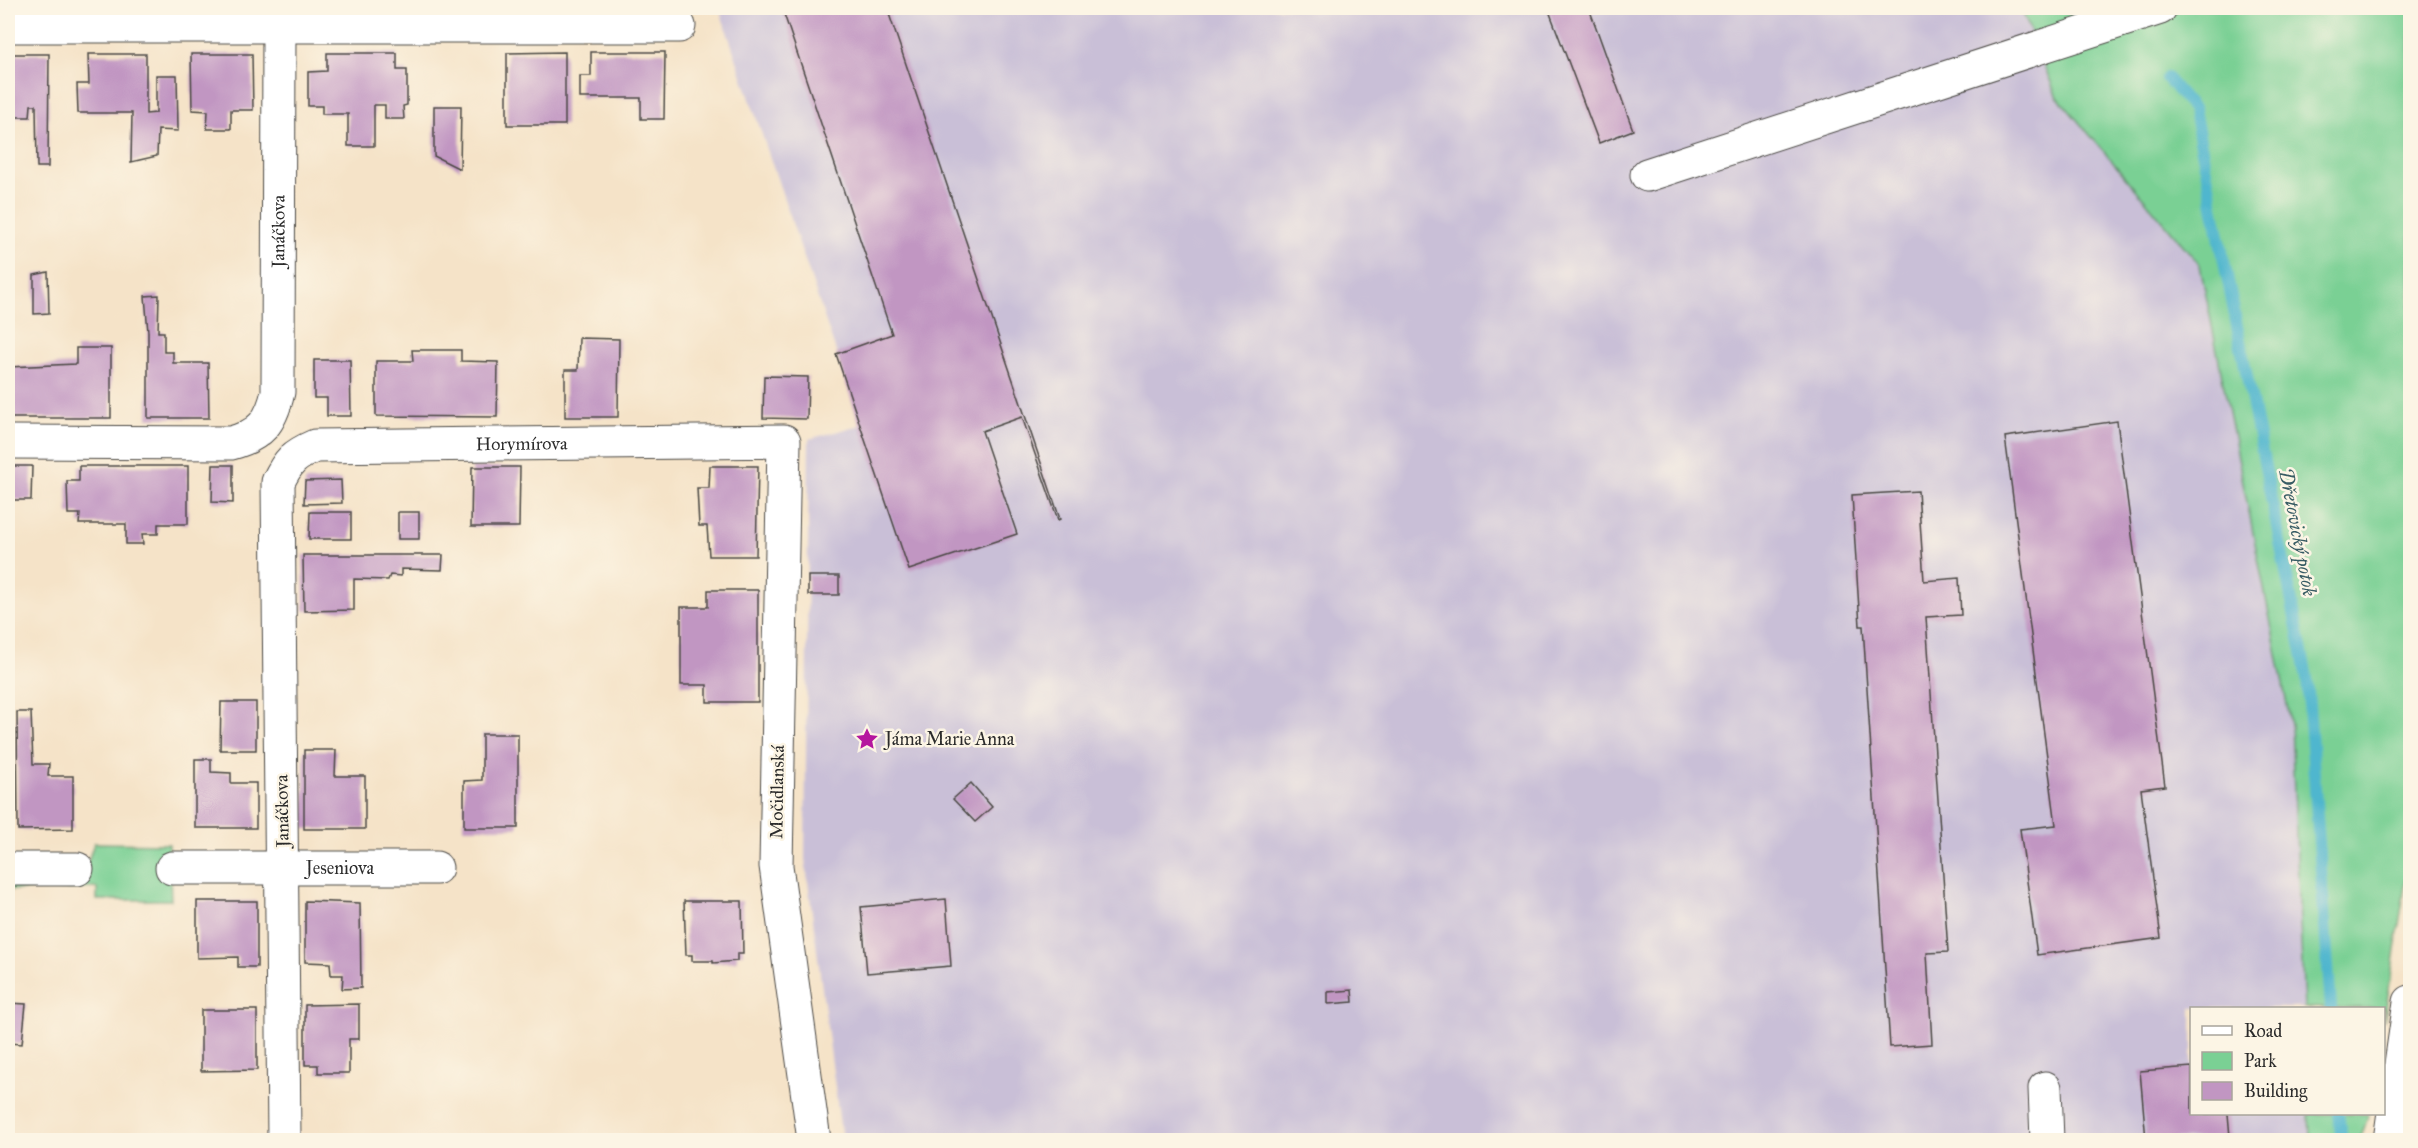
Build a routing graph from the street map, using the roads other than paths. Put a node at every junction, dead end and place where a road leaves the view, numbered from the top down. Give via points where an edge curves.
1 (2160, 8) edge
2 (8, 26) edge
3 (279, 26) junction
4 (679, 26) dead end
5 (1647, 175) dead end
6 (784, 441) joint
7 (8, 442) edge
8 (278, 482) joint
9 (77, 868) dead end
10 (172, 868) dead end
11 (282, 868) junction
12 (436, 868) dead end
13 (8, 869) edge
14 (2410, 1002) edge
15 (2045, 1088) dead end
16 (284, 1140) edge
17 (814, 1140) edge
18 (2047, 1140) edge
19 (2390, 1140) edge

1 - 5 street
2 - 3 street
3 - 4 street
3 - 7 street, Janáčkova via 278,392 273,411 259,431 231,442
6 - 8 street, Horymírova via 315,446 286,465
6 - 17 street, Močidlanská via 776,866
8 - 11 street, Janáčkova
9 - 13 street
10 - 11 street, Jeseniova
11 - 12 street, Jeseniova
11 - 16 street, Janáčkova
14 - 19 street
15 - 18 street

